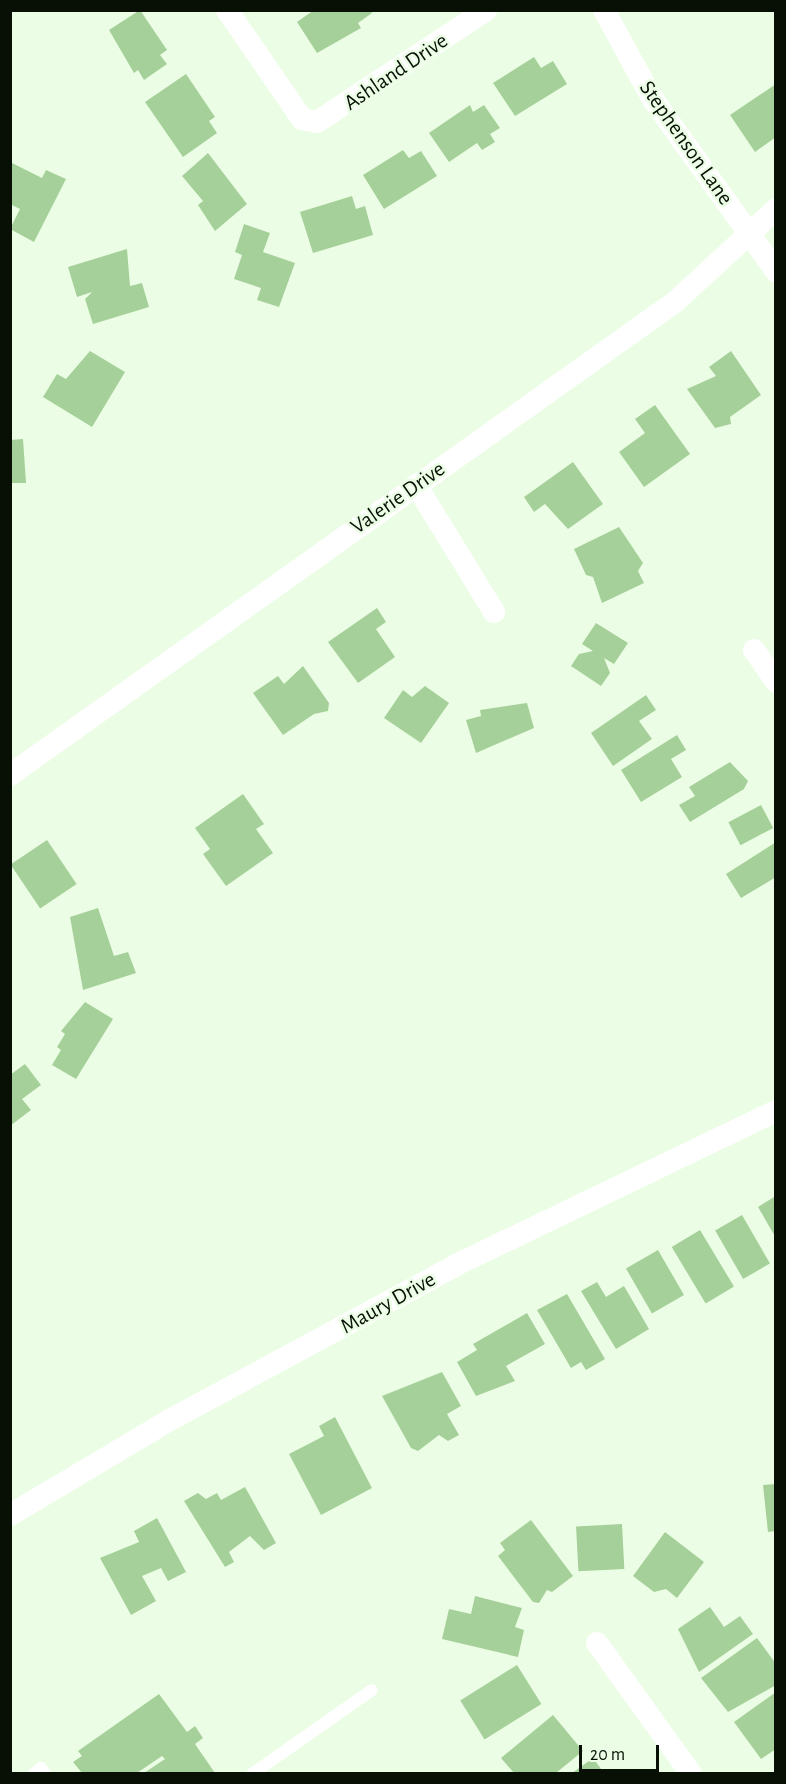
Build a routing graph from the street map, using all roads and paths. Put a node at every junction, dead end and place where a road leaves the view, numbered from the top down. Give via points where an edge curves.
1 (227, 10) edge
2 (486, 10) edge
3 (604, 10) edge
4 (776, 209) edge
5 (750, 233) junction
6 (776, 271) edge
7 (416, 485) junction
8 (494, 612) dead end
9 (754, 650) dead end
10 (776, 682) edge
11 (10, 775) edge
12 (776, 1111) edge
13 (10, 1515) edge
14 (597, 1643) dead end
15 (372, 1690) dead end
16 (34, 1773) edge
17 (45, 1773) edge
18 (252, 1773) edge
19 (691, 1773) edge

1 - 2 street, Ashland Drive via 302,119 317,122
3 - 5 street, Stephenson Lane via 652,98
4 - 5 street, Valerie Drive
5 - 6 street, Stephenson Lane
5 - 7 street, Valerie Drive via 675,302
7 - 8 street
7 - 11 street, Valerie Drive
9 - 10 street
12 - 13 street, Maury Drive via 456,1265 168,1421
14 - 19 street
15 - 18 lane
16 - 17 lane via 41,1768

